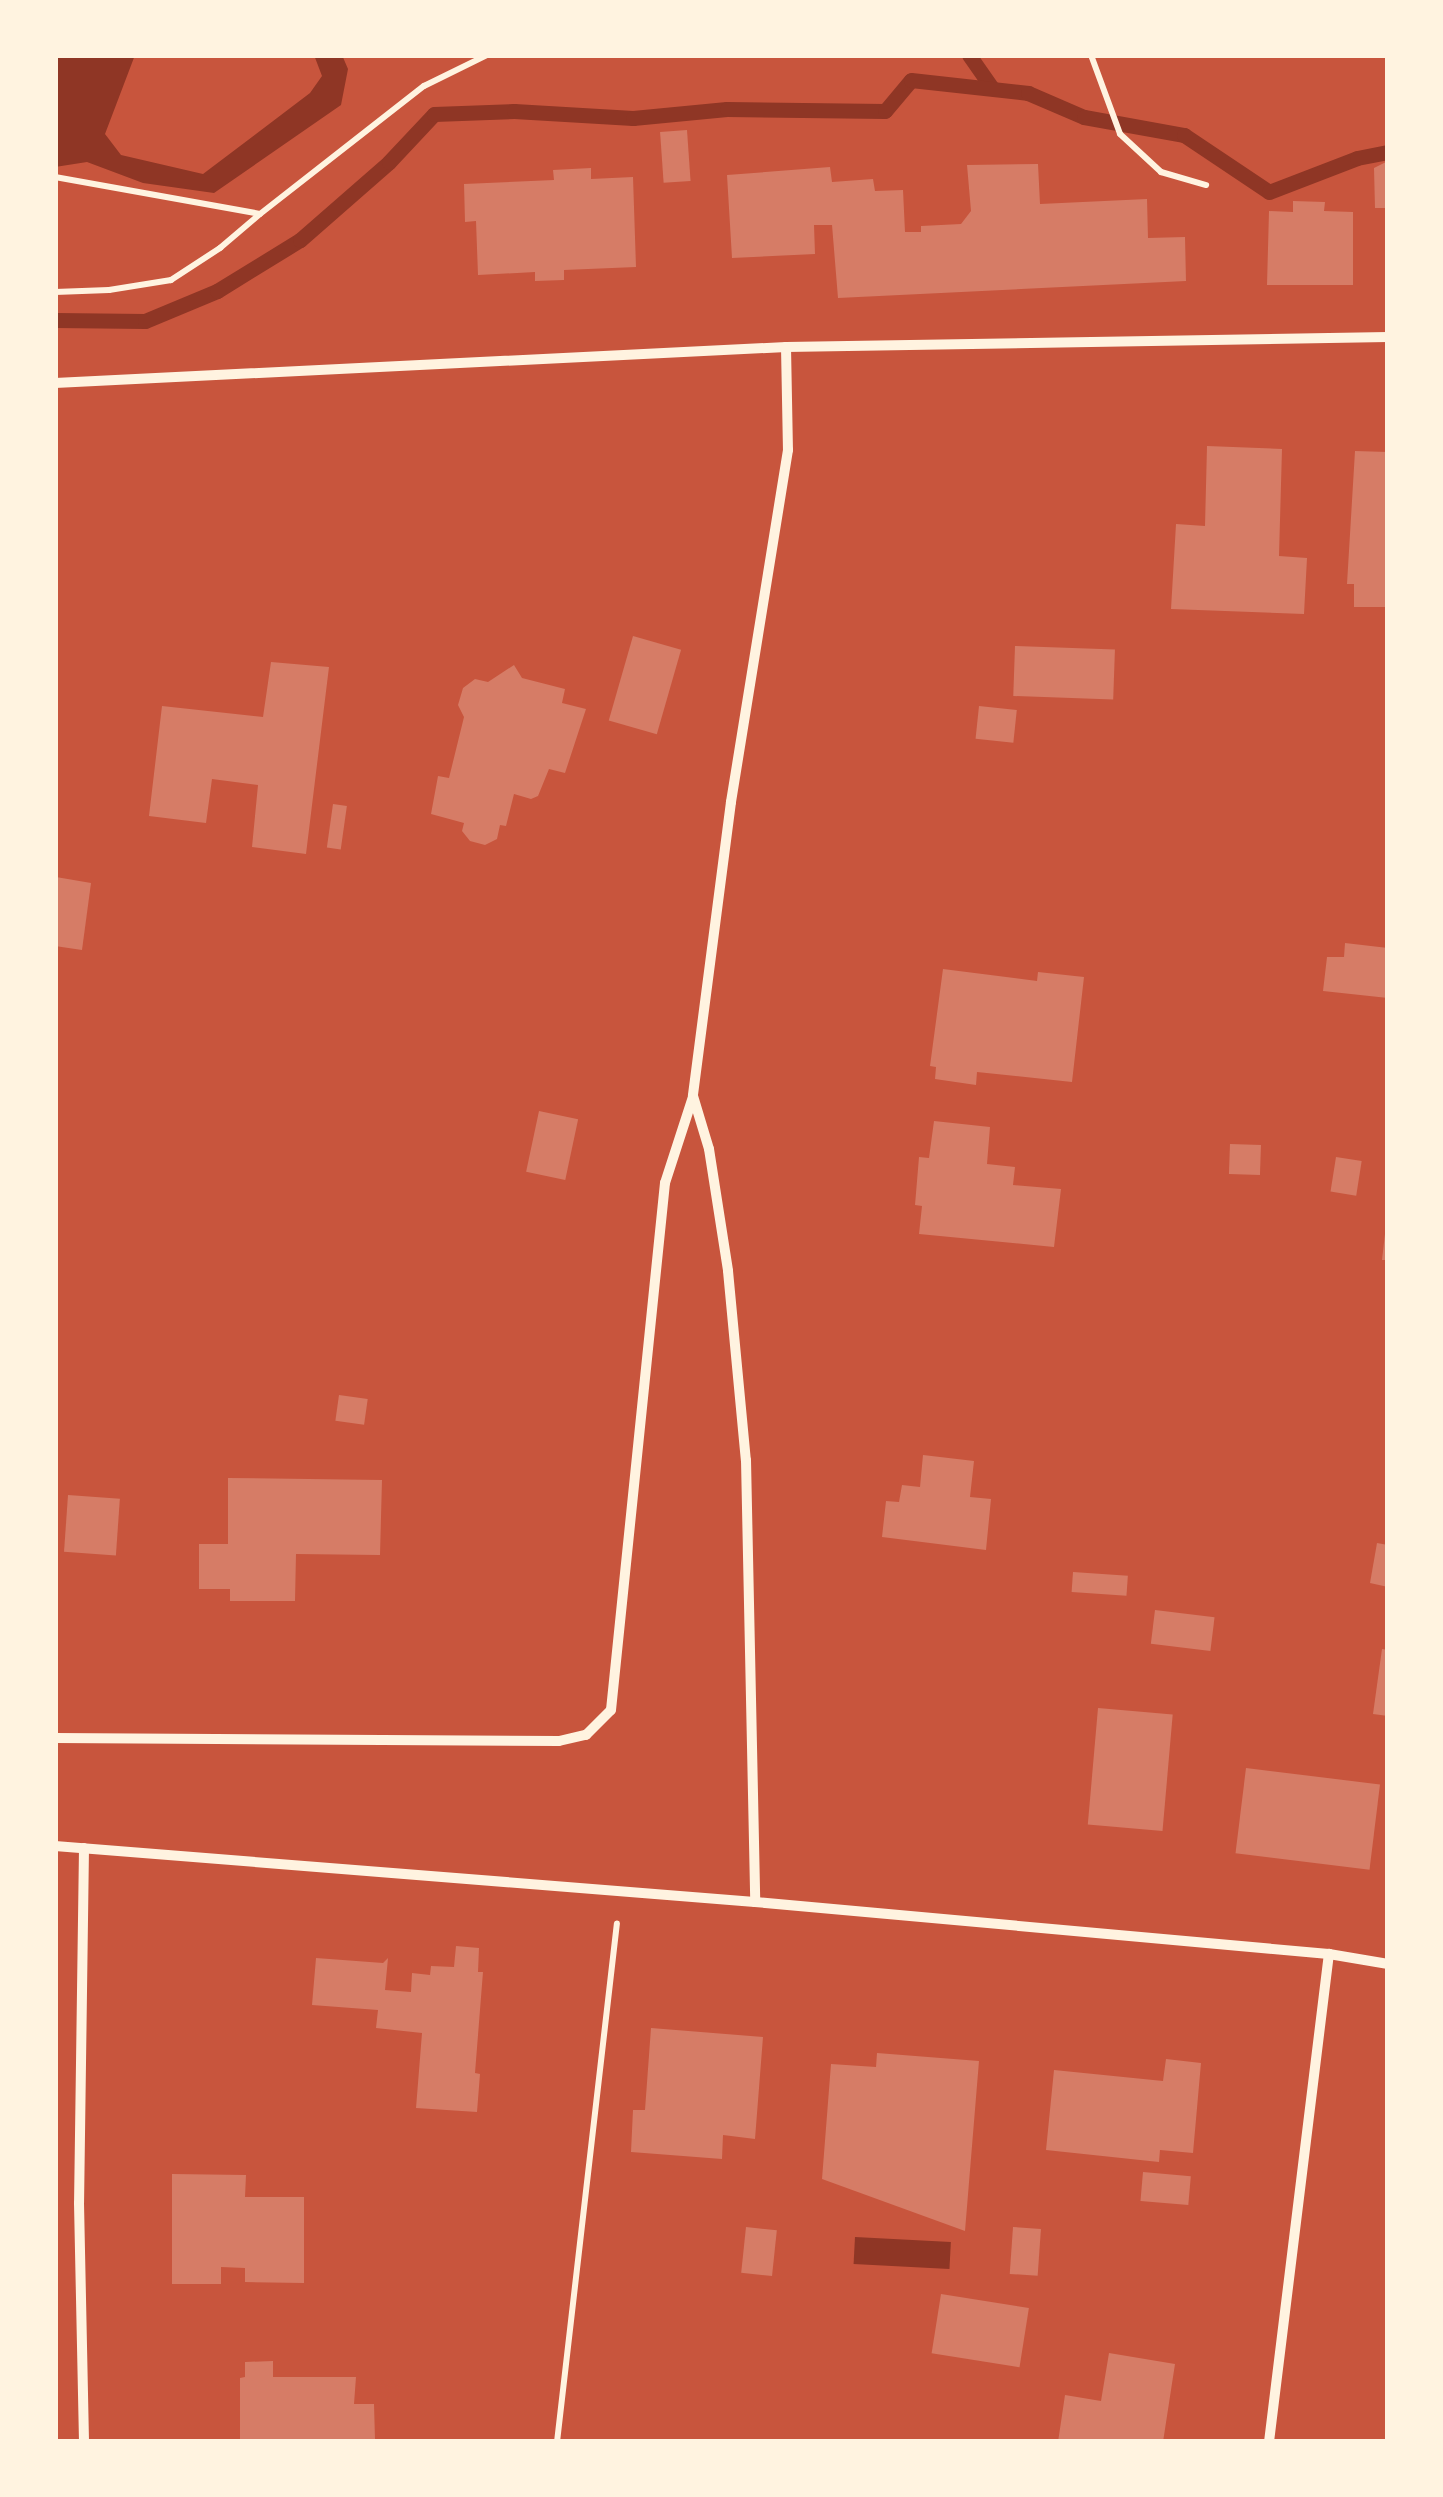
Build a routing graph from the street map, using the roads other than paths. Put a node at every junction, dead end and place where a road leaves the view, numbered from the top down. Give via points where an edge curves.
1 (1388, 337) edge
2 (786, 347) junction
3 (55, 384) edge
4 (693, 1096) junction
5 (55, 1738) edge
6 (55, 1846) edge
7 (84, 1848) junction
8 (756, 1902) junction
9 (1328, 1954) junction
10 (1388, 1964) edge
11 (84, 2442) edge
12 (1269, 2442) edge

1 - 2 street
2 - 3 street
2 - 4 street via 788,450 731,802
4 - 5 street via 664,1183 618,1664 611,1710 599,1723 586,1735 559,1741
4 - 8 street via 709,1149 728,1270 746,1460
6 - 7 street
7 - 8 street
7 - 11 street via 78,2204
8 - 9 street
9 - 10 street
9 - 12 street

